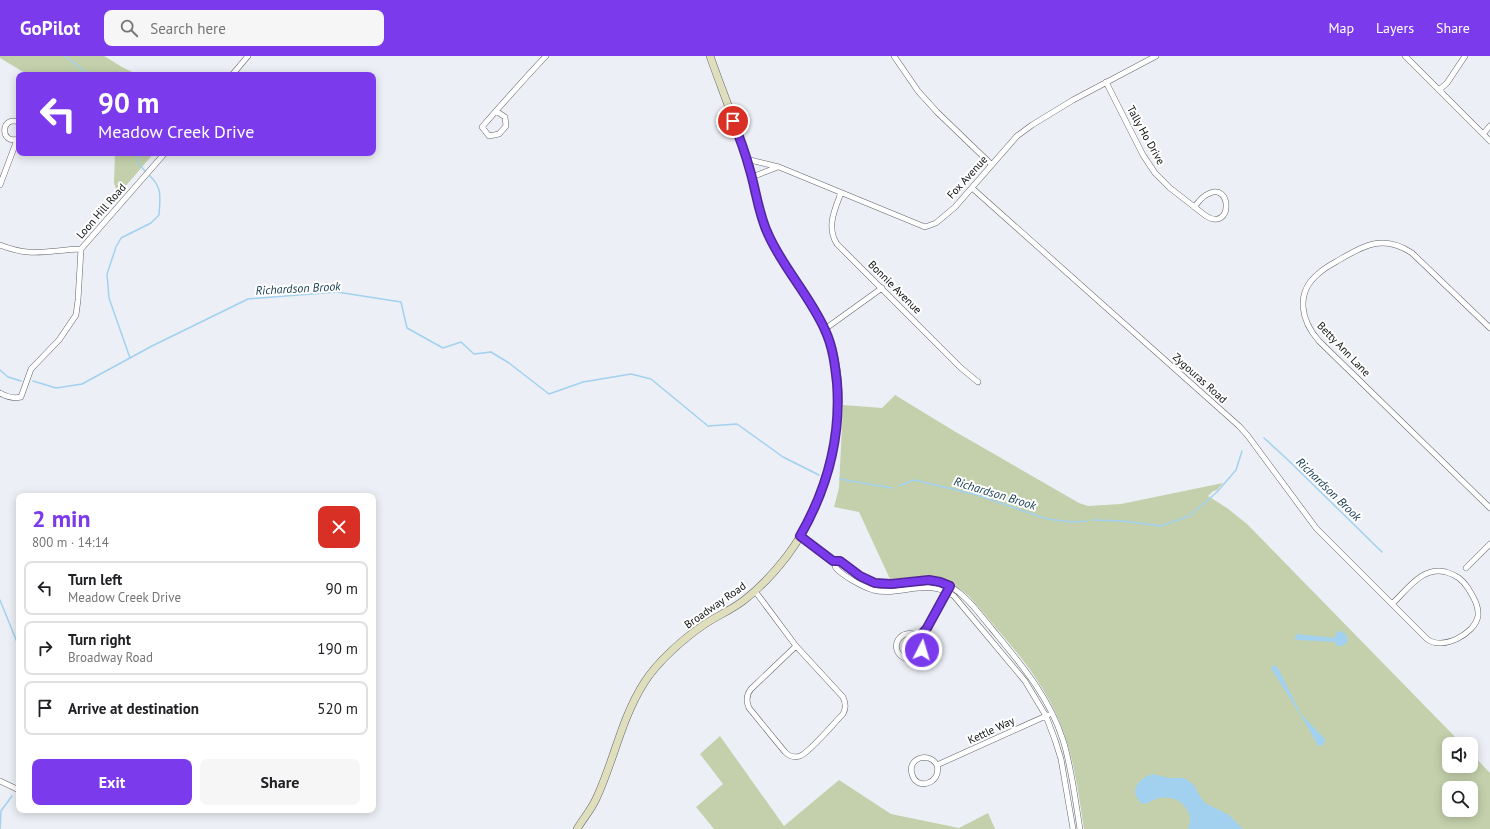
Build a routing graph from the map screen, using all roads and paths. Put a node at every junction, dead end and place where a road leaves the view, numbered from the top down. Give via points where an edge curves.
1 (248, 56) edge
2 (546, 56) edge
3 (710, 56) edge
4 (894, 56) edge
5 (1156, 56) edge
6 (1405, 56) edge
7 (1466, 56) edge
8 (235, 72) edge
9 (1106, 82) junction
10 (1439, 90) junction
11 (496, 111) junction
12 (16, 121) edge
13 (1490, 126) edge
14 (1483, 134) junction
15 (16, 140) edge
16 (1490, 141) edge
17 (16, 144) edge
18 (163, 156) edge
19 (746, 159) junction
20 (992, 165) junction
21 (779, 167) junction
22 (752, 177) junction
23 (0, 185) edge
24 (972, 188) junction
25 (841, 193) junction
26 (1194, 207) junction
27 (0, 246) edge
28 (80, 249) junction
29 (882, 288) junction
30 (1490, 328) edge
31 (825, 329) junction
32 (978, 382) dead end
33 (0, 393) edge
34 (1490, 508) edge
35 (800, 536) junction
36 (1490, 544) edge
37 (833, 561) junction
38 (1466, 568) dead end
39 (903, 583) junction
40 (949, 589) junction
41 (904, 590) junction
42 (755, 591) junction
43 (1392, 604) junction
44 (919, 637) junction
45 (796, 646) junction
46 (1008, 649) junction
47 (1002, 654) junction
48 (1052, 713) junction
49 (1046, 716) junction
50 (937, 765) junction
51 (0, 781) edge
52 (16, 789) edge
53 (1078, 817) junction
54 (1071, 818) junction
55 (576, 829) edge
56 (1073, 829) edge
57 (1080, 829) edge

1 - 8 street
2 - 11 street
3 - 19 main road, Broadway Road
4 - 20 street via 918,91
5 - 9 street, Fox Avenue
6 - 10 street
7 - 10 street
9 - 20 street, Fox Avenue via 1032,124 1017,136
9 - 26 street, Tally Ho Drive via 1148,164 1162,181
10 - 14 street
11 - 11 street via 482,127 489,136 499,134 506,126 505,117
12 - 15 street via 9,121 4,129 5,136
13 - 14 street
14 - 16 street
17 - 23 street
18 - 28 street, Loon Hill Road
19 - 21 street, Fox Avenue
19 - 22 main road, Broadway Road
20 - 24 street, Fox Avenue
21 - 22 street
21 - 25 street, Fox Avenue
22 - 31 main road, Broadway Road via 768,234
24 - 25 street, Fox Avenue via 936,223 925,227
24 - 43 street, Zygouras Road via 1244,431 1316,528
25 - 29 street, Bonnie Avenue via 832,221 832,236
26 - 26 street, Tally Ho Drive via 1214,219 1224,214 1227,205 1222,195 1212,192
27 - 28 street via 29,253
28 - 33 street, Loon Hill Road via 76,315 59,340 31,369 21,397 10,398
29 - 31 street
29 - 32 street, Bonnie Avenue
30 - 34 street, Betty Ann Lane via 1412,253 1403,247 1387,243 1361,247 1323,269 1312,280 1305,293 1306,323 1319,341
31 - 35 main road, Broadway Road via 832,347 835,367 838,402 836,435 822,492
35 - 37 street
35 - 42 main road, Broadway Road via 778,568
36 - 38 street
37 - 39 street via 840,561 860,576 875,583
37 - 41 street via 836,568 864,587 881,591
39 - 40 street via 929,580 940,582
39 - 41 street
40 - 41 street via 932,587
40 - 44 street via 927,628
40 - 46 street via 969,601
40 - 47 street
42 - 45 street
42 - 55 main road, Broadway Road via 742,602 702,626 676,647 644,682 626,716 595,801
43 - 43 street, Zygouras Road via 1427,639 1435,643 1449,642 1462,636 1473,627 1478,617 1476,604 1465,583 1457,576 1442,571 1423,574
44 - 44 street via 909,633 902,636 897,645 901,655 909,659 919,655 923,644
45 - 45 street via 843,697 846,706 842,714 804,754 794,757 785,752 749,708 747,699 751,689
46 - 47 street
46 - 48 street via 1035,683
47 - 49 street via 1029,687
48 - 49 street, Kettle Way
48 - 53 street via 1067,754
49 - 50 street, Kettle Way
49 - 54 street via 1061,759
50 - 50 street via 929,758 918,759 911,768 912,776 922,784 930,783 937,777
51 - 52 street
53 - 54 street
53 - 57 street
54 - 56 street

